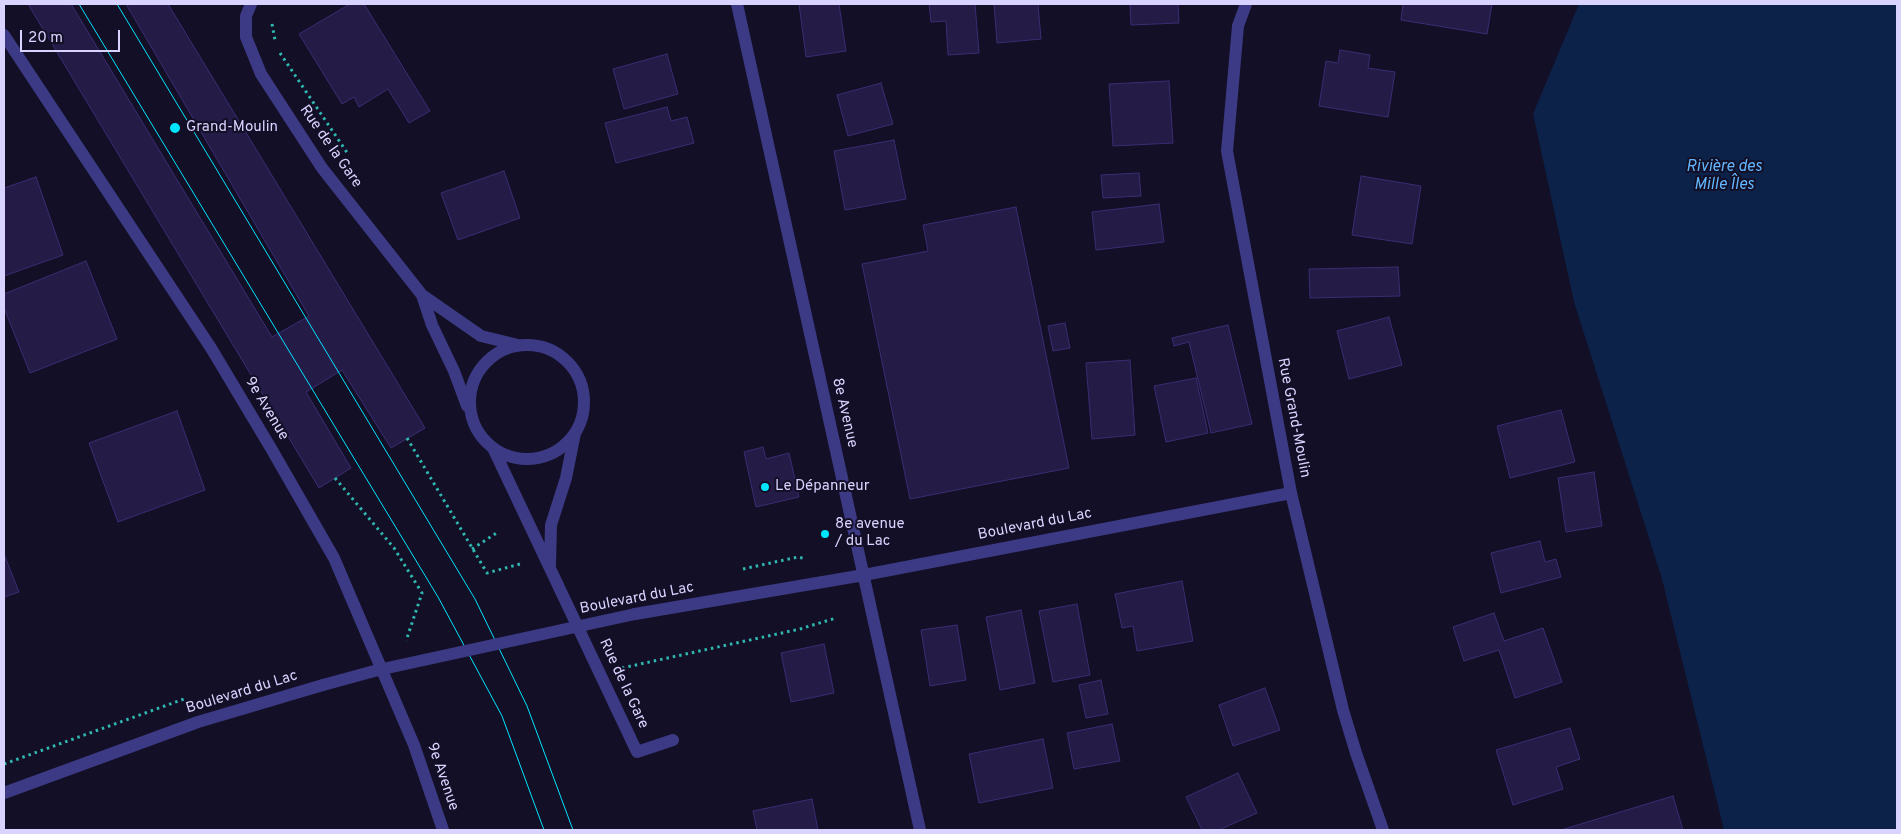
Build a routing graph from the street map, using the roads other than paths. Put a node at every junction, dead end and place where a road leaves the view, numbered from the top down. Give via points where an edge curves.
1 (251, 4) edge
2 (737, 4) edge
3 (1246, 4) edge
4 (4, 35) edge
5 (422, 295) junction
6 (518, 345) junction
7 (471, 416) junction
8 (575, 432) junction
9 (493, 448) junction
10 (1291, 493) junction
11 (550, 567) junction
12 (864, 575) junction
13 (673, 740) dead end
14 (4, 793) edge
15 (443, 830) edge
16 (920, 830) edge
17 (1383, 830) edge

1 - 5 street, Rue de la Gare via 246,16 246,37 260,74 322,168
2 - 12 street, 8e Avenue
3 - 10 street, Rue Grand-Moulin via 1238,26 1226,151
4 - 15 street, 9e Avenue via 211,348 334,558 414,745
5 - 6 street, Rue de la Gare via 481,336
5 - 7 street, Rue de la Gare
6 - 7 street via 500,351 474,378 469,398
6 - 8 street via 538,346 556,352 570,364 580,380 584,397 582,416
7 - 9 street via 480,434
8 - 9 street via 563,446 547,455 529,459 510,456
8 - 11 street, Rue de la Gare via 566,478 551,525
9 - 11 street, Rue de la Gare
10 - 12 street, Boulevard du Lac
10 - 17 street, Rue Grand-Moulin via 1344,710
11 - 13 street, Rue de la Gare via 637,752
12 - 14 street, Boulevard du Lac, bridge via 635,614 378,670 198,722
12 - 16 street, 8e Avenue

